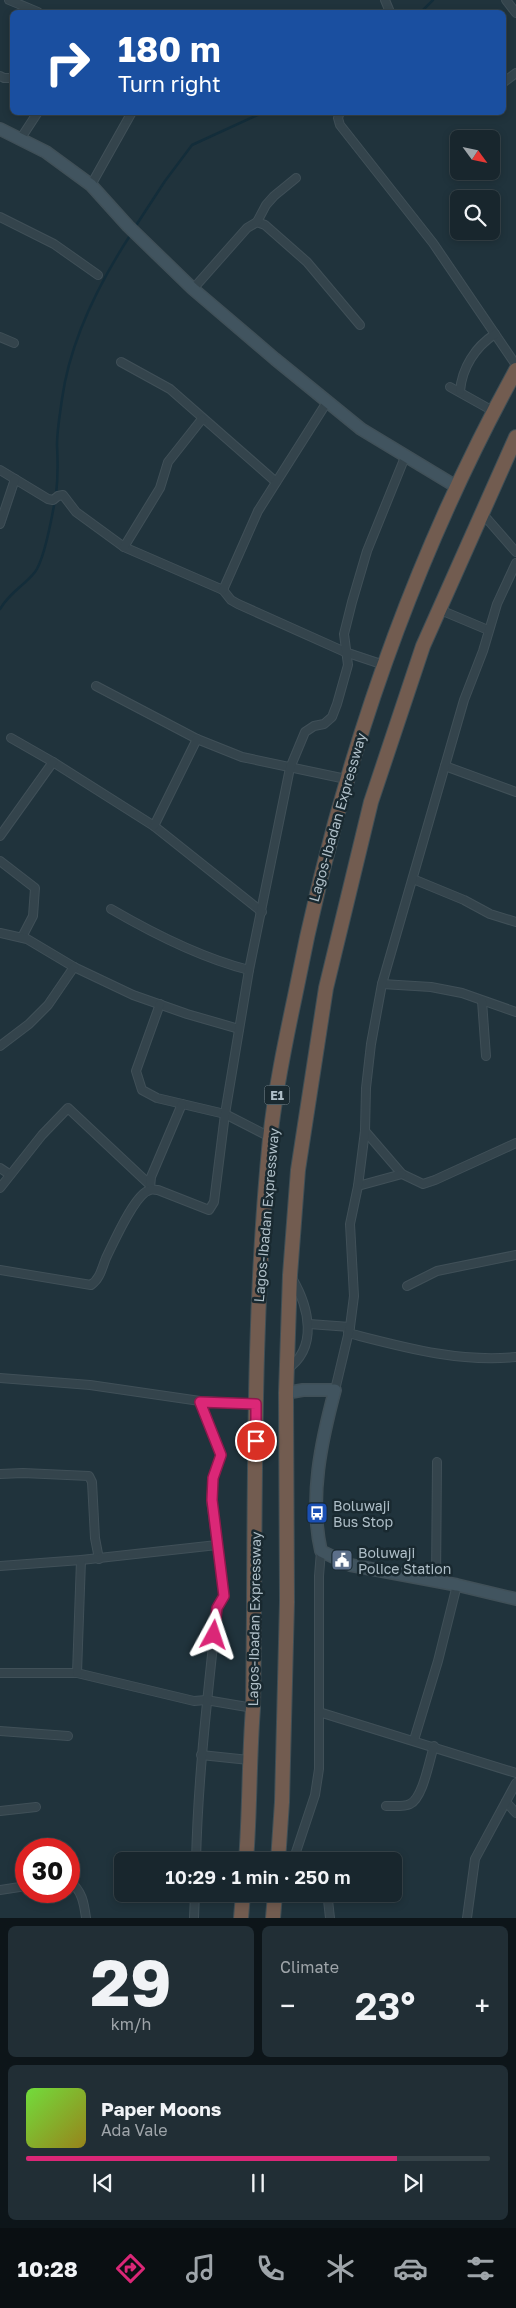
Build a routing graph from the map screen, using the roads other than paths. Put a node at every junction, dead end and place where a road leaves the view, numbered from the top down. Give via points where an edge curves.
1 (9, 0) edge
2 (506, 0) edge
3 (33, 10) edge
4 (516, 13) edge
5 (36, 115) edge
6 (130, 115) edge
7 (339, 115) edge
8 (0, 129) edge
9 (21, 138) junction
10 (296, 178) dead end
11 (91, 185) junction
12 (0, 217) edge
13 (257, 222) junction
14 (98, 275) dead end
15 (194, 289) junction
16 (360, 325) dead end
17 (495, 334) junction
18 (0, 337) edge
19 (14, 343) dead end
20 (121, 362) dead end
21 (516, 365) edge
22 (516, 370) edge
23 (450, 387) dead end
24 (460, 391) junction
25 (327, 402) junction
26 (493, 411) junction
27 (202, 419) junction
28 (516, 437) edge
29 (405, 457) junction
30 (0, 470) edge
31 (15, 479) junction
32 (276, 482) junction
33 (457, 487) junction
34 (481, 512) junction
35 (0, 524) edge
36 (124, 547) junction
37 (516, 552) edge
38 (516, 563) edge
39 (223, 590) junction
40 (438, 610) junction
41 (488, 630) junction
42 (345, 652) junction
43 (384, 665) junction
44 (96, 686) dead end
45 (10, 738) dead end
46 (197, 738) junction
47 (53, 762) junction
48 (446, 766) junction
49 (290, 768) junction
50 (346, 779) junction
51 (516, 792) edge
52 (154, 826) junction
53 (0, 836) edge
54 (0, 861) edge
55 (413, 879) junction
56 (111, 909) dead end
57 (262, 912) junction
58 (516, 922) edge
59 (0, 933) edge
60 (22, 937) junction
61 (74, 967) junction
62 (249, 970) junction
63 (382, 984) junction
64 (482, 1001) junction
65 (160, 1004) junction
66 (516, 1012) edge
67 (239, 1029) junction
68 (0, 1046) edge
69 (486, 1056) dead end
70 (182, 1104) junction
71 (224, 1114) junction
72 (364, 1131) junction
73 (270, 1137) junction
74 (516, 1143) edge
75 (0, 1168) edge
76 (9, 1174) junction
77 (402, 1174) junction
78 (358, 1186) junction
79 (150, 1187) junction
80 (0, 1188) edge
81 (516, 1254) edge
82 (0, 1270) edge
83 (290, 1275) junction
84 (407, 1286) dead end
85 (309, 1324) junction
86 (349, 1330) junction
87 (516, 1357) edge
88 (286, 1370) junction
89 (0, 1378) edge
90 (336, 1390) junction
91 (286, 1393) junction
92 (200, 1402) junction
93 (256, 1404) junction
94 (437, 1462) dead end
95 (0, 1474) edge
96 (217, 1544) junction
97 (321, 1552) junction
98 (99, 1559) junction
99 (81, 1560) junction
100 (0, 1566) edge
101 (436, 1582) junction
102 (457, 1585) junction
103 (516, 1599) edge
104 (0, 1673) edge
105 (77, 1673) junction
106 (206, 1700) junction
107 (253, 1708) junction
108 (319, 1712) junction
109 (0, 1732) edge
110 (68, 1736) dead end
111 (414, 1740) junction
112 (434, 1746) junction
113 (201, 1755) junction
114 (249, 1760) junction
115 (516, 1773) edge
116 (516, 1783) edge
117 (506, 1802) junction
118 (386, 1806) dead end
119 (36, 1808) dead end
120 (0, 1811) edge
121 (516, 1813) edge
122 (196, 1852) edge
123 (247, 1852) edge
124 (279, 1852) edge
125 (296, 1852) edge
126 (15, 1888) edge
127 (0, 1890) edge
128 (80, 1893) edge
129 (195, 1902) edge
130 (242, 1902) edge
131 (274, 1902) edge
132 (328, 1902) edge
133 (86, 1918) edge
134 (194, 1918) edge
135 (241, 1918) edge
136 (273, 1918) edge
137 (330, 1918) edge
138 (467, 1918) edge

1 - 3 street
2 - 4 street
5 - 9 street
6 - 11 street
7 - 17 street via 340,125 433,243
8 - 9 street
9 - 11 street
10 - 13 street via 270,200
11 - 15 street via 128,226
12 - 14 street via 54,244
13 - 15 street via 247,228
13 - 16 street via 265,225 307,262
15 - 25 street
17 - 21 street
17 - 24 street via 482,342 466,366
18 - 19 street
20 - 27 street via 170,389
22 - 26 highway, Lagos-Ibadan Expressway / E1
23 - 24 street
24 - 26 street
25 - 29 street
25 - 32 street
26 - 33 highway, Lagos-Ibadan Expressway / E1
27 - 32 street
27 - 36 street via 168,462 160,488
28 - 34 highway, Lagos-Ibadan Expressway / E1
29 - 33 street
29 - 42 street via 367,551 344,634
30 - 31 street
31 - 35 street
31 - 36 street via 48,499 62,495 76,512
32 - 39 street via 258,511
33 - 43 highway, Lagos-Ibadan Expressway / E1
34 - 37 street
34 - 40 highway, Lagos-Ibadan Expressway / E1
36 - 39 street
38 - 41 street
39 - 42 street via 238,604
40 - 41 street
40 - 83 highway, Lagos-Ibadan Expressway / E1 via 370,802 326,988 298,1170
41 - 48 street
42 - 43 street
42 - 49 street via 348,665 344,686 332,718 305,732
43 - 50 highway, Lagos-Ibadan Expressway / E1
44 - 46 street
45 - 47 street
46 - 49 street via 242,757
46 - 52 street
47 - 52 street
47 - 53 street
48 - 51 street
48 - 55 street
49 - 50 street
49 - 57 street
50 - 73 highway, Lagos-Ibadan Expressway / E1 via 310,917
52 - 57 street
54 - 60 street via 35,888 33,916
55 - 58 street via 490,914
55 - 63 street
56 - 62 street via 160,937
57 - 62 street
59 - 60 street
60 - 61 street
61 - 65 street
61 - 68 street via 48,1005
62 - 67 street
63 - 64 street via 431,987
63 - 72 street via 371,1044
64 - 66 street
64 - 69 street
65 - 67 street
65 - 70 street via 136,1071 142,1090 157,1098
67 - 71 street
70 - 71 street
70 - 79 street
71 - 73 street
71 - 79 street via 214,1202 209,1210
72 - 77 street
72 - 78 street
73 - 93 highway, Lagos-Ibadan Expressway / E1 via 258,1313
74 - 77 street via 423,1184
75 - 76 street
76 - 79 street via 68,1108
76 - 80 street
77 - 78 street
78 - 86 street via 350,1224 354,1296
79 - 82 street via 134,1206 97,1281 91,1285
81 - 84 street via 437,1272
83 - 85 street
83 - 88 highway, Lagos-Ibadan Expressway / E1
85 - 86 street
85 - 88 street via 304,1350 296,1364
86 - 87 street via 457,1358
86 - 90 street
88 - 91 highway, Lagos-Ibadan Expressway / E1
89 - 92 street via 90,1384
90 - 91 street
90 - 97 street via 324,1431 317,1477 316,1525
91 - 124 highway, Lagos-Ibadan Expressway / E1 via 287,1602
92 - 93 street
92 - 96 street via 221,1455 213,1478 212,1500
93 - 107 highway, Lagos-Ibadan Expressway / E1
94 - 101 street
95 - 98 street via 89,1476
96 - 98 street
96 - 106 street via 224,1596 217,1608
97 - 101 street via 350,1565
97 - 108 street
98 - 99 street
99 - 100 street
99 - 105 street
101 - 102 street
102 - 103 street
102 - 111 street
104 - 105 street
105 - 106 street via 194,1701
106 - 107 street
106 - 113 street
107 - 114 highway, Lagos-Ibadan Expressway / E1
108 - 111 street
108 - 125 street via 319,1769 315,1795
109 - 110 street
111 - 112 street
112 - 115 street
112 - 118 street via 420,1794 409,1805
113 - 114 street
113 - 122 street
114 - 123 highway, Lagos-Ibadan Expressway / E1
116 - 117 street
117 - 121 street
117 - 138 street via 475,1859
119 - 120 street
126 - 127 street
128 - 133 street
129 - 134 street
130 - 135 highway
131 - 136 highway
132 - 137 street

